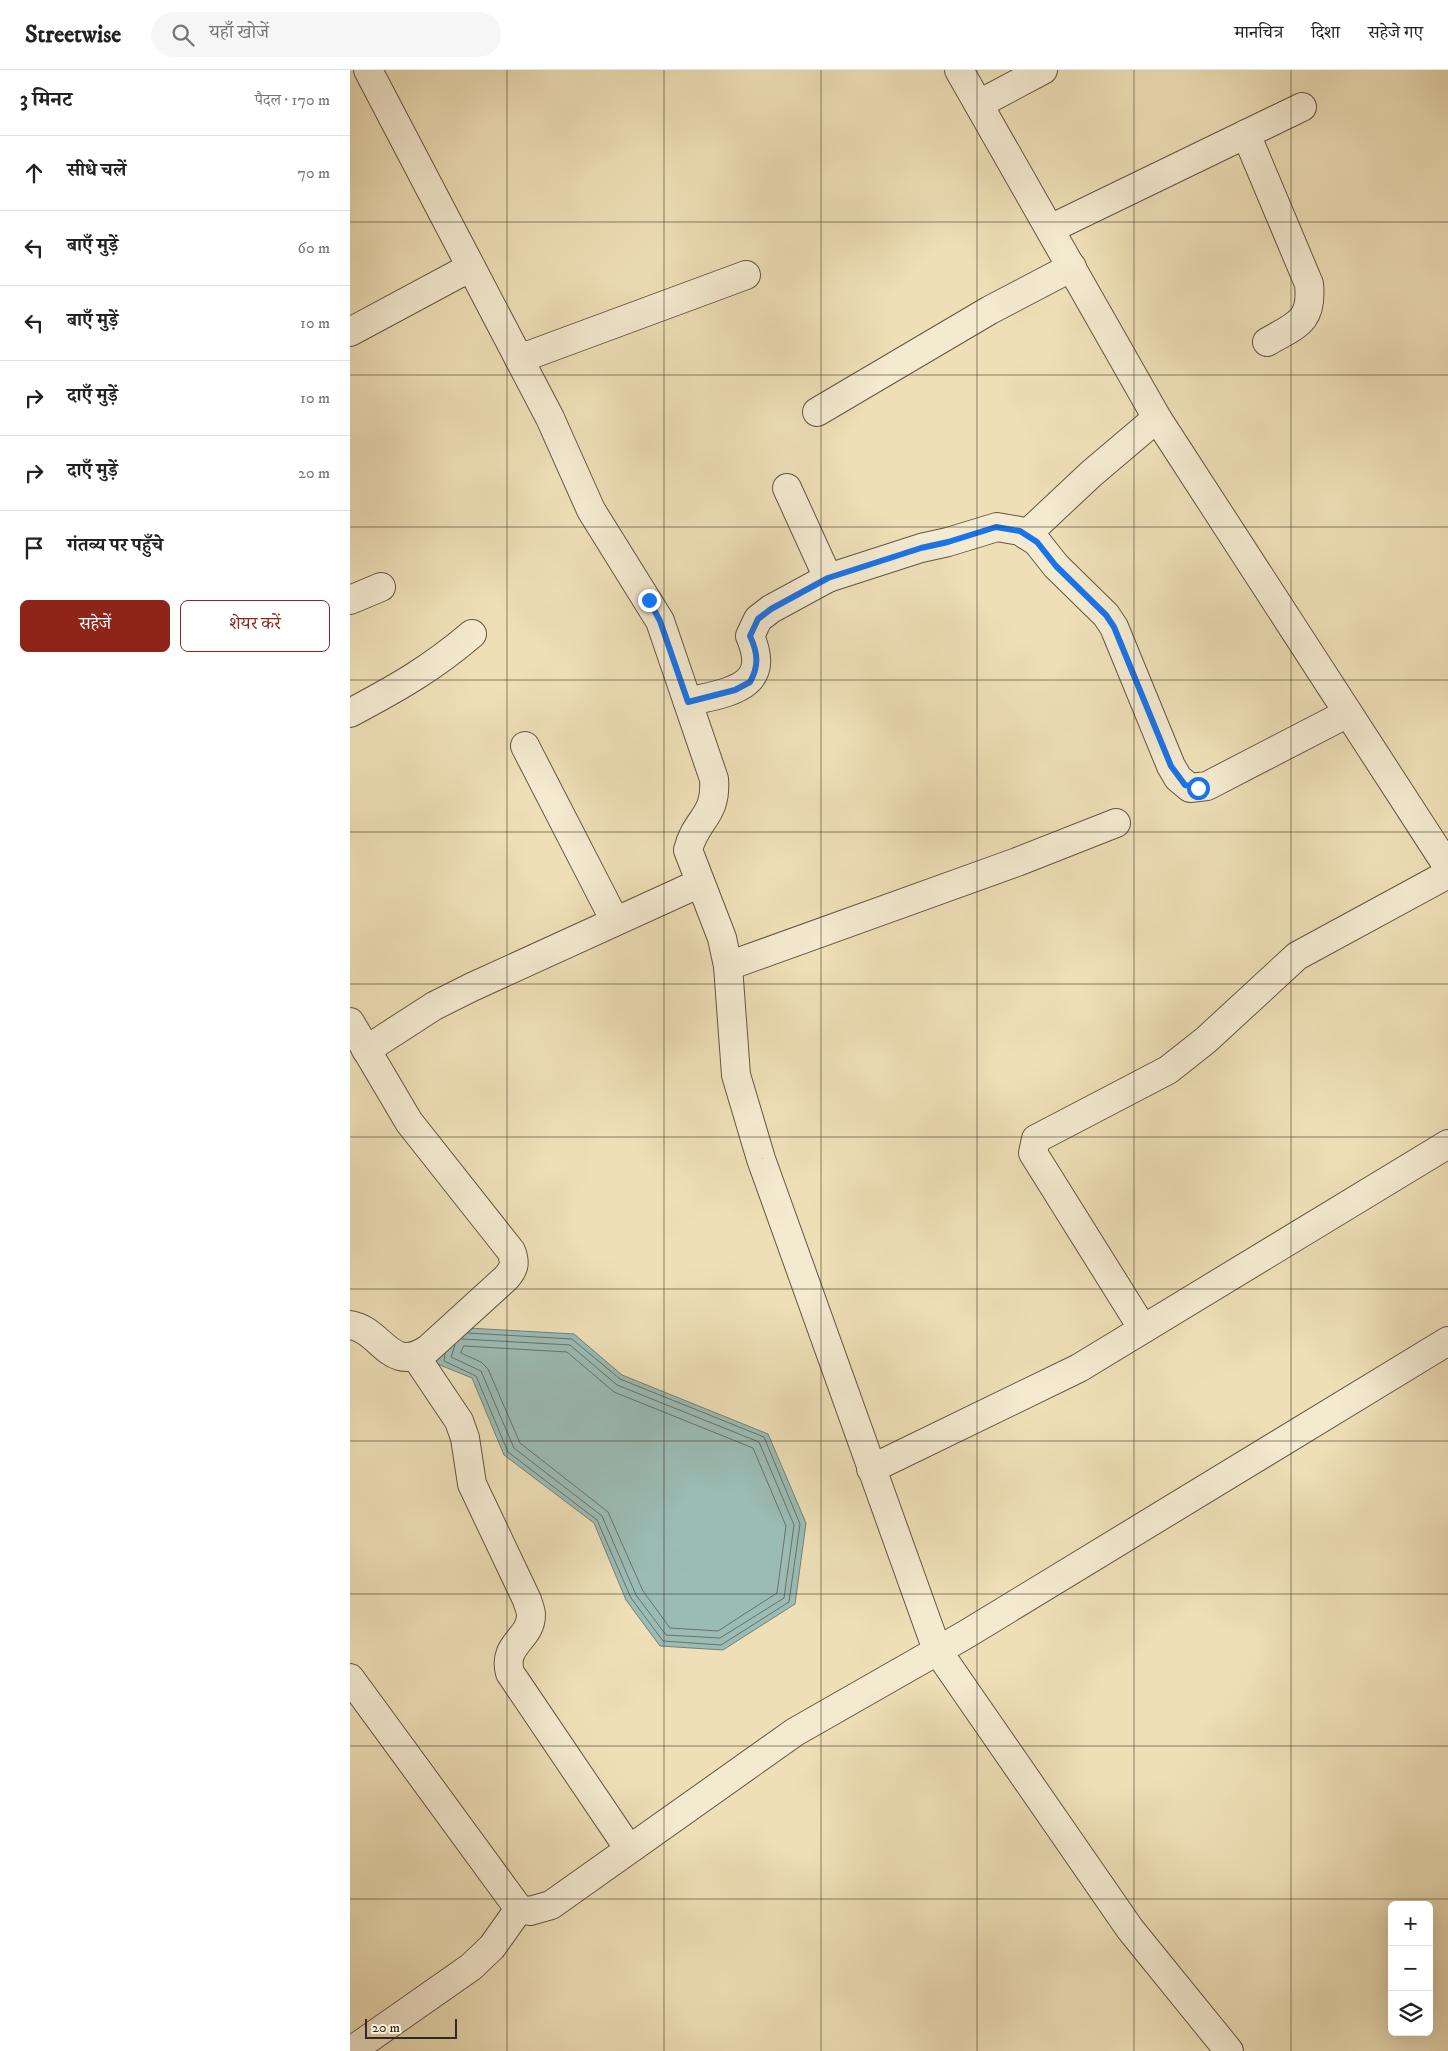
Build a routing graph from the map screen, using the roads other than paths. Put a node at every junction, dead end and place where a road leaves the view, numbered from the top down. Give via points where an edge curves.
1 (368, 70) edge
2 (959, 70) edge
3 (1043, 70) edge
4 (979, 104) junction
5 (1302, 107) dead end
6 (1246, 134) junction
7 (1050, 229) junction
8 (471, 267) junction
9 (1072, 267) junction
10 (746, 275) dead end
11 (350, 332) edge
12 (1267, 342) dead end
13 (519, 359) junction
14 (817, 412) dead end
15 (1157, 418) junction
16 (788, 488) dead end
17 (1026, 535) junction
18 (828, 578) junction
19 (381, 587) dead end
20 (350, 600) edge
21 (472, 634) dead end
22 (688, 702) junction
23 (350, 713) edge
24 (1348, 713) junction
25 (525, 746) dead end
26 (1116, 823) dead end
27 (1448, 868) edge
28 (1448, 874) edge
29 (700, 883) junction
30 (615, 921) junction
31 (728, 966) junction
32 (350, 1022) edge
33 (366, 1050) junction
34 (1448, 1144) edge
35 (350, 1325) edge
36 (1143, 1329) junction
37 (1448, 1341) edge
38 (416, 1357) junction
39 (872, 1469) junction
40 (937, 1650) junction
41 (350, 1678) edge
42 (629, 1849) junction
43 (519, 1909) junction
44 (351, 2051) edge
45 (1229, 2051) edge

1 - 8 street
2 - 4 street
3 - 4 street
4 - 7 street
5 - 6 street
6 - 7 street
6 - 12 street via 1309,284 1311,301 1308,314 1300,323
7 - 9 street
8 - 11 street
8 - 13 street
9 - 14 street via 990,310
9 - 15 street
10 - 13 street
13 - 22 street via 550,418 591,510 660,621
15 - 17 street
15 - 24 street
16 - 18 street
17 - 18 street via 1015,529 996,527
17 - 24 street via 1037,542 1110,621 1171,766 1178,778 1190,788 1207,786
18 - 22 street via 758,619 750,636 756,648 757,662 750,682 735,690
19 - 20 street
21 - 23 street via 409,682
22 - 29 street via 714,779 715,797 711,808 691,837 688,850
24 - 27 street
25 - 30 street
26 - 31 street
28 - 36 street via 1297,956 1206,1040 1168,1070 1036,1139 1032,1153
29 - 30 street
29 - 31 street via 722,938
30 - 33 street via 434,1006
31 - 39 street via 736,1075 761,1159
32 - 33 street
33 - 38 street via 409,1122 511,1251 515,1261 506,1278
34 - 36 street
35 - 38 street via 358,1326 392,1353 405,1358
36 - 39 street via 1079,1368
37 - 40 street
38 - 42 street via 459,1421 472,1484 527,1600 531,1616 509,1653 510,1672
39 - 40 street
40 - 42 street via 795,1732
40 - 45 street via 1130,1929
41 - 43 street
42 - 43 street via 550,1904 535,1910
43 - 44 street via 492,1947 471,1967

